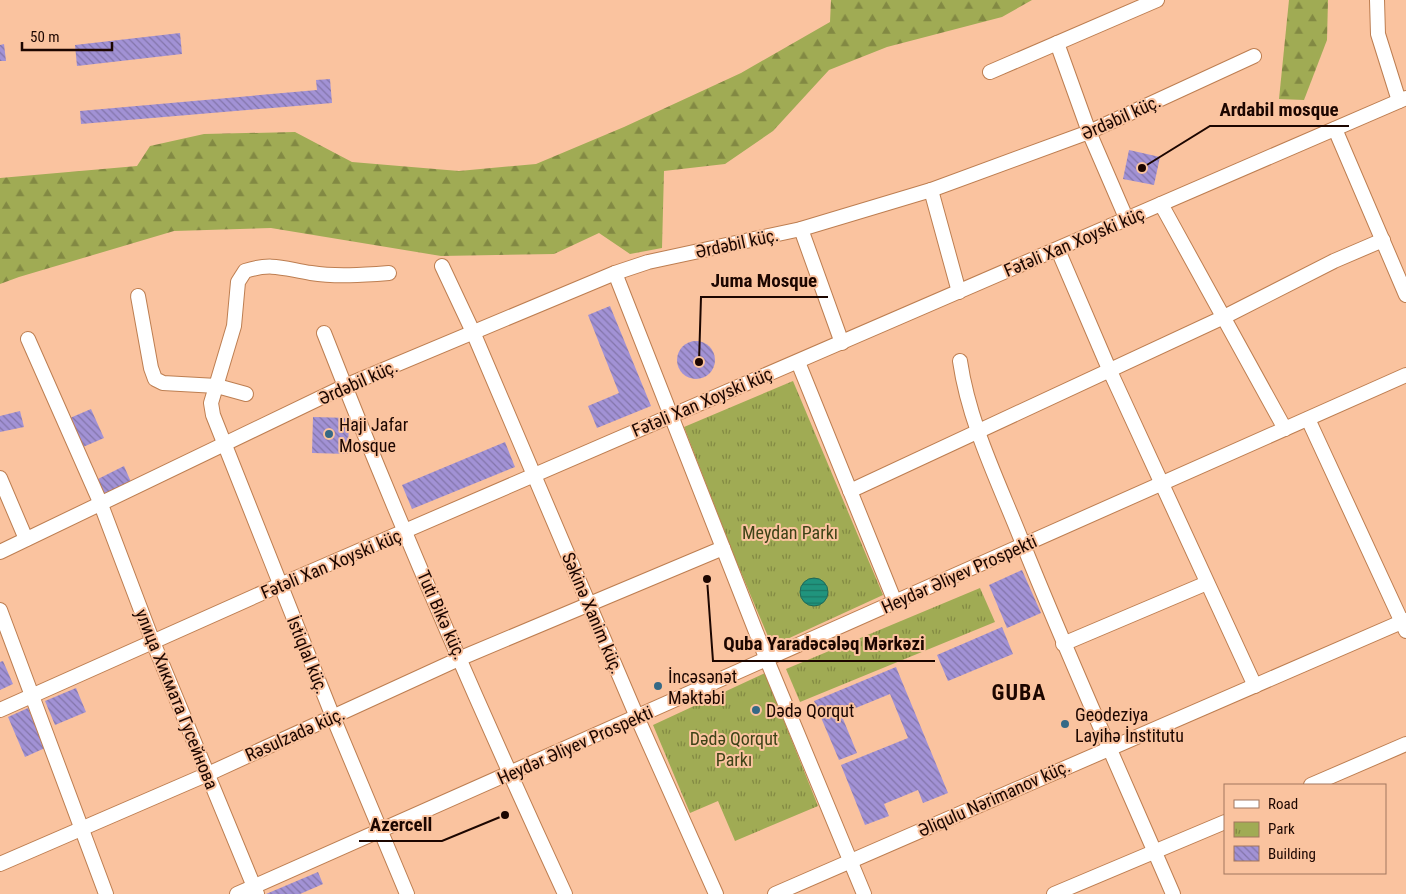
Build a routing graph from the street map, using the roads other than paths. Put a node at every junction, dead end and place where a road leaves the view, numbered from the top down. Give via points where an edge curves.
1 (1157, 0) edge
2 (1377, 0) edge
3 (1057, 43) junction
4 (1254, 56) dead end
5 (990, 72) dead end
6 (1403, 99) edge
7 (1335, 129) junction
8 (1089, 132) junction
9 (931, 190) junction
10 (1161, 204) junction
11 (1127, 220) junction
12 (801, 229) junction
13 (1383, 240) junction
14 (1058, 250) junction
15 (442, 266) dead end
16 (389, 273) dead end
17 (615, 273) junction
18 (958, 292) junction
19 (1406, 295) edge
20 (138, 296) dead end
21 (1224, 317) junction
22 (473, 332) junction
23 (324, 333) dead end
24 (28, 339) dead end
25 (842, 343) junction
26 (960, 361) dead end
27 (798, 362) junction
28 (1109, 369) junction
29 (1406, 375) edge
30 (217, 386) junction
31 (345, 386) junction
32 (246, 394) dead end
33 (670, 416) junction
34 (1308, 419) junction
35 (1285, 429) junction
36 (978, 432) junction
37 (225, 442) junction
38 (534, 476) junction
39 (0, 478) edge
40 (1163, 483) junction
41 (850, 491) junction
42 (100, 502) junction
43 (405, 532) junction
44 (26, 539) junction
45 (1024, 546) junction
46 (723, 548) junction
47 (0, 552) edge
48 (1207, 583) junction
49 (280, 585) junction
50 (895, 602) junction
51 (590, 604) junction
52 (0, 610) edge
53 (1405, 624) edge
54 (153, 642) junction
55 (1063, 644) junction
56 (461, 658) junction
57 (767, 660) junction
58 (1255, 686) junction
59 (33, 695) junction
60 (0, 710) edge
61 (332, 717) junction
62 (637, 717) junction
63 (1406, 744) edge
64 (1108, 748) junction
65 (208, 774) junction
66 (510, 774) junction
67 (1313, 784) edge
68 (1224, 822) edge
69 (82, 827) junction
70 (379, 831) junction
71 (1155, 852) junction
72 (850, 861) junction
73 (0, 864) edge
74 (255, 890) edge
75 (106, 894) edge
76 (237, 894) edge
77 (407, 894) edge
78 (565, 894) edge
79 (716, 894) edge
80 (775, 894) edge
81 (864, 894) edge
82 (1054, 894) edge
83 (1173, 894) edge

1 - 3 street
2 - 6 street via 1378,34
3 - 5 street
3 - 8 street
4 - 8 street, Ərdəbil küç.
6 - 7 street, Fətəli Xan Xoyski küç
7 - 10 street, Fətəli Xan Xoyski küç
7 - 13 street
8 - 9 street, Ərdəbil küç.
8 - 11 street
9 - 12 street, Ərdəbil küç.
9 - 18 street
10 - 11 street, Fətəli Xan Xoyski küç
10 - 21 street
11 - 14 street, Fətəli Xan Xoyski küç
12 - 17 street, Ərdəbil küç. via 648,262
12 - 25 street
13 - 19 street
13 - 21 street
14 - 18 street, Fətəli Xan Xoyski küç
14 - 28 street
15 - 22 street, Səkinə Xanim küç.
16 - 30 street via 311,273 275,265 245,271 238,282 234,326
17 - 22 street, Ərdəbil küç.
17 - 33 street
18 - 25 street, Fətəli Xan Xoyski küç
20 - 30 street via 150,368 155,379 163,383
21 - 28 street
21 - 35 street
22 - 31 street, Ərdəbil küç.
22 - 38 street, Səkinə Xanim küç.
23 - 31 street, Tuti Bikə küç.
24 - 42 street, улица Хикмата Гусейнова
25 - 27 street, Fətəli Xan Xoyski küç
26 - 36 street via 964,388
27 - 33 street, Fətəli Xan Xoyski küç
27 - 41 street
28 - 36 street
28 - 40 street
29 - 34 street, Heydər Əliyev Prospekti
30 - 32 street
30 - 37 street via 211,403
31 - 37 street, Ərdəbil küç.
31 - 43 street, Tuti Bikə küç.
33 - 38 street, Fətəli Xan Xoyski küç
33 - 46 street
34 - 35 street, Heydər Əliyev Prospekti
34 - 53 street
35 - 40 street, Heydər Əliyev Prospekti
36 - 41 street
36 - 45 street
37 - 42 street, Ərdəbil küç.
37 - 49 street, İstiqlal küç.
38 - 43 street, Fətəli Xan Xoyski küç
38 - 51 street, Səkinə Xanim küç.
39 - 44 street
40 - 45 street, Heydər Əliyev Prospekti
40 - 48 street
41 - 50 street
42 - 44 street, Ərdəbil küç.
42 - 54 street, улица Хикмата Гусейнова
43 - 49 street, Fətəli Xan Xoyski küç
43 - 56 street, Tuti Bikə küç.
44 - 47 street, Ərdəbil küç.
45 - 50 street, Heydər Əliyev Prospekti
45 - 55 street
46 - 51 street, Rəsulzadə küç.
46 - 57 street
48 - 55 street
48 - 58 street
49 - 54 street, Fətəli Xan Xoyski küç
49 - 61 street, İstiqlal küç.
50 - 57 street, Heydər Əliyev Prospekti
51 - 56 street, Rəsulzadə küç.
51 - 62 street, Səkinə Xanim küç.
52 - 59 street
53 - 58 street, Əliqulu Nərimanov küç.
54 - 59 street, Fətəli Xan Xoyski küç
54 - 65 street, улица Хикмата Гусейнова
55 - 64 street
56 - 61 street, Rəsulzadə küç.
56 - 66 street, Tuti Bikə küç.
57 - 62 street, Heydər Əliyev Prospekti
57 - 72 street
58 - 64 street, Əliqulu Nərimanov küç.
59 - 60 street, Fətəli Xan Xoyski küç
59 - 69 street
61 - 65 street, Rəsulzadə küç.
61 - 70 street, İstiqlal küç.
62 - 66 street, Heydər Əliyev Prospekti
62 - 79 street, Səkinə Xanim küç.
63 - 67 street
64 - 71 street
64 - 72 street, Əliqulu Nərimanov küç.
65 - 69 street, Rəsulzadə küç.
65 - 74 street, улица Хикмата Гусейнова
66 - 70 street, Heydər Əliyev Prospekti
66 - 78 street, Tuti Bikə küç.
68 - 71 street
69 - 73 street, Rəsulzadə küç.
69 - 75 street
70 - 74 street, Heydər Əliyev Prospekti
70 - 77 street, İstiqlal küç.
71 - 82 street
71 - 83 street
72 - 80 street, Əliqulu Nərimanov küç.
72 - 81 street
74 - 76 street, Heydər Əliyev Prospekti

